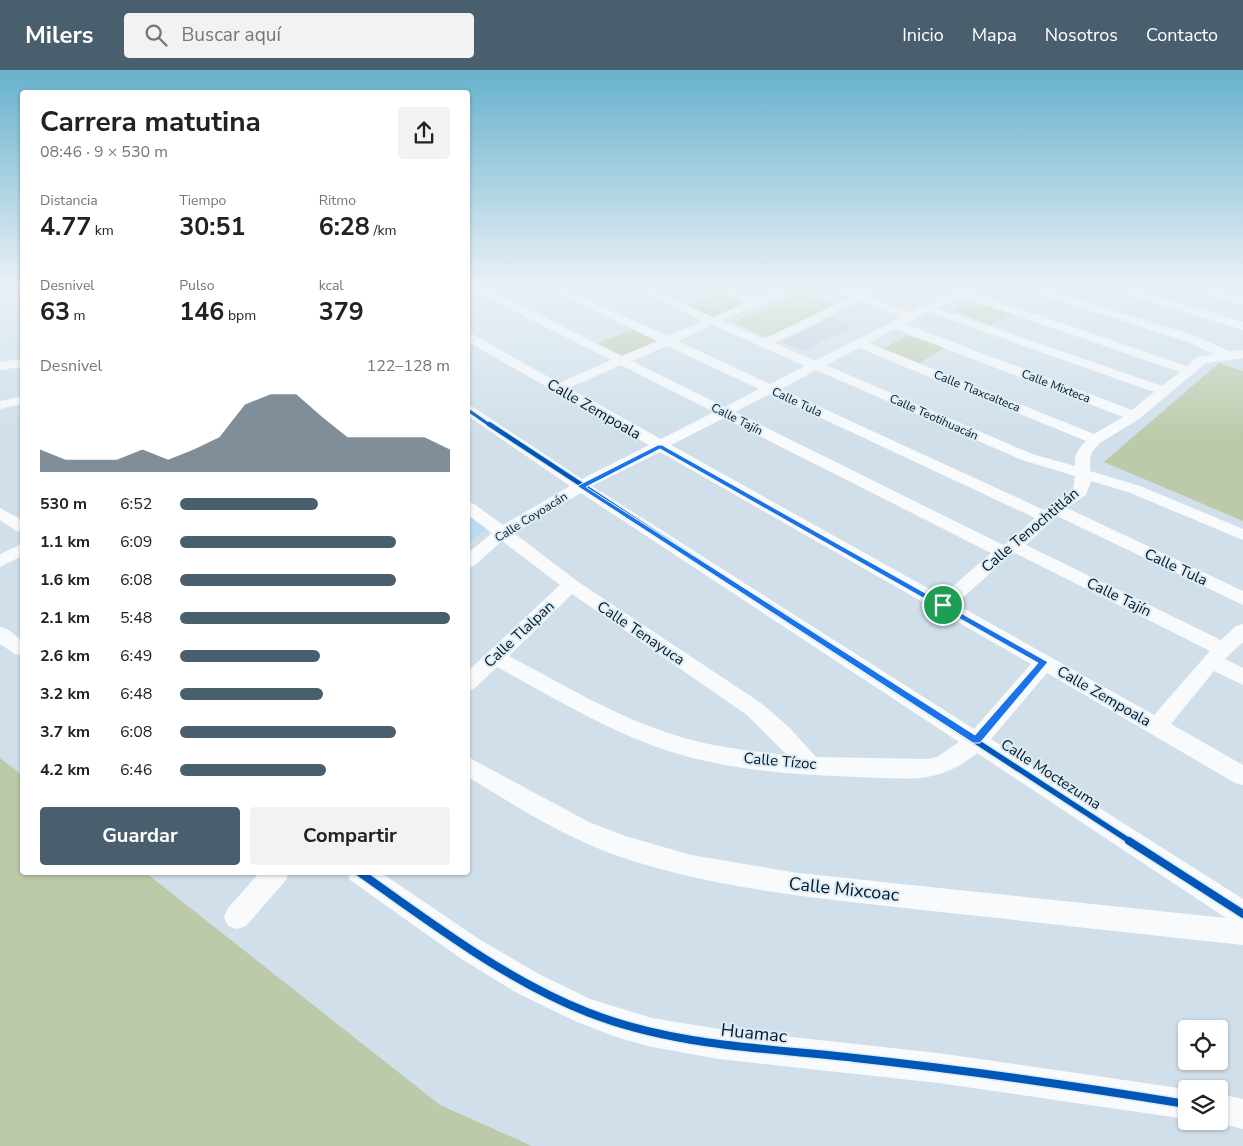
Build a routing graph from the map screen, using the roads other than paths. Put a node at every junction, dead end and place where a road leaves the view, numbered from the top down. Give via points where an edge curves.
1 (571, 335) edge
2 (657, 335) edge
3 (678, 335) edge
4 (746, 335) edge
5 (784, 335) edge
6 (875, 335) edge
7 (937, 335) edge
8 (1005, 335) edge
9 (1085, 335) edge
10 (1180, 335) edge
11 (470, 339) edge
12 (667, 340) junction
13 (765, 343) junction
14 (858, 344) junction
15 (1243, 354) edge
16 (1227, 355) junction
17 (621, 360) junction
18 (20, 362) edge
19 (1243, 364) edge
20 (816, 365) junction
21 (0, 366) edge
22 (1190, 371) junction
23 (558, 388) junction
24 (769, 389) junction
25 (1164, 391) junction
26 (20, 400) edge
27 (0, 405) edge
28 (470, 411) edge
29 (725, 412) junction
30 (1134, 416) junction
31 (1095, 440) junction
32 (660, 447) junction
33 (1083, 474) junction
34 (581, 486) junction
35 (470, 509) edge
36 (0, 513) edge
37 (1051, 513) junction
38 (20, 526) edge
39 (502, 533) junction
40 (1243, 535) edge
41 (1009, 549) junction
42 (20, 550) edge
43 (470, 560) edge
44 (0, 561) edge
45 (572, 585) junction
46 (1243, 599) edge
47 (943, 605) junction
48 (1243, 631) edge
49 (0, 634) edge
50 (20, 648) edge
51 (1217, 655) junction
52 (494, 657) junction
53 (1044, 662) junction
54 (1243, 677) edge
55 (470, 681) edge
56 (1157, 726) junction
57 (976, 740) junction
58 (809, 764) junction
59 (470, 767) edge
60 (1243, 776) edge
61 (274, 875) edge
62 (364, 875) edge
63 (1243, 914) edge
64 (236, 917) dead end
65 (1243, 932) edge
66 (1178, 1103) edge
67 (1228, 1111) edge
68 (1243, 1114) edge

1 - 17 street, Calle Tajín
2 - 12 street, Calle Tula
3 - 12 street
4 - 13 street, Calle Teotihuacán
5 - 13 street
6 - 14 street, Calle Coyoacán
7 - 30 street, Calle Mixteca
8 - 25 street
9 - 22 street
10 - 16 street
11 - 23 street, Calle Zempoala
12 - 17 street
12 - 24 street, Calle Tula
13 - 20 street, Calle Teotihuacán
14 - 20 street, Calle Coyoacán
14 - 31 street, Calle Tlaxcalteca
15 - 16 street, Calle Tenochtitlán
16 - 19 street
16 - 22 street, Calle Tenochtitlán via 1202,360
17 - 23 street
17 - 29 street, Calle Tajín
18 - 21 street
20 - 24 street, Calle Coyoacán
20 - 33 street, Calle Teotihuacán via 1027,457
22 - 25 street, Calle Tenochtitlán
23 - 32 street, Calle Zempoala
24 - 29 street, Calle Coyoacán
24 - 37 street, Calle Tula
25 - 30 street, Calle Tenochtitlán
26 - 27 street
28 - 34 street, Calle Moctezuma
29 - 32 street, Calle Coyoacán
29 - 41 street, Calle Tajín
30 - 31 street, Calle Tenochtitlán
31 - 33 street, Calle Tenochtitlán via 1085,450
32 - 34 street, Calle Coyoacán
32 - 47 street, Calle Zempoala
33 - 37 street, Calle Tenochtitlán via 1080,492
33 - 40 street, Calle Teotihuacán via 1134,489
34 - 39 street, Calle Coyoacán
34 - 57 street, Calle Moctezuma
35 - 39 street, Calle Tenayuca
36 - 38 street
37 - 41 street, Calle Tenochtitlán
37 - 46 street, Calle Tula
39 - 43 street, Calle Coyoacán
39 - 45 street, Calle Tenayuca
41 - 47 street, Calle Tenochtitlán
41 - 51 street, Calle Tajín
42 - 44 street
45 - 52 street, Calle Tlalpan
45 - 58 street, Calle Tenayuca via 754,709
47 - 53 street, Calle Zempoala
48 - 51 street
49 - 50 street
51 - 54 street, Calle Tajín
51 - 56 street
52 - 55 street, Calle Tlalpan
52 - 58 street, Calle Tízoc via 606,715 678,745 749,759
53 - 56 street, Calle Zempoala
53 - 57 street, Calle Tízoc
56 - 60 street, Calle Zempoala
57 - 58 street, Calle Tízoc via 946,763 929,768
57 - 63 street, Calle Moctezuma
59 - 65 street, Calle Mixcoac via 584,831 656,858 698,868 790,884
61 - 64 street
62 - 66 street, Huamac via 517,976 552,996 621,1024 689,1040 862,1059
67 - 68 street

